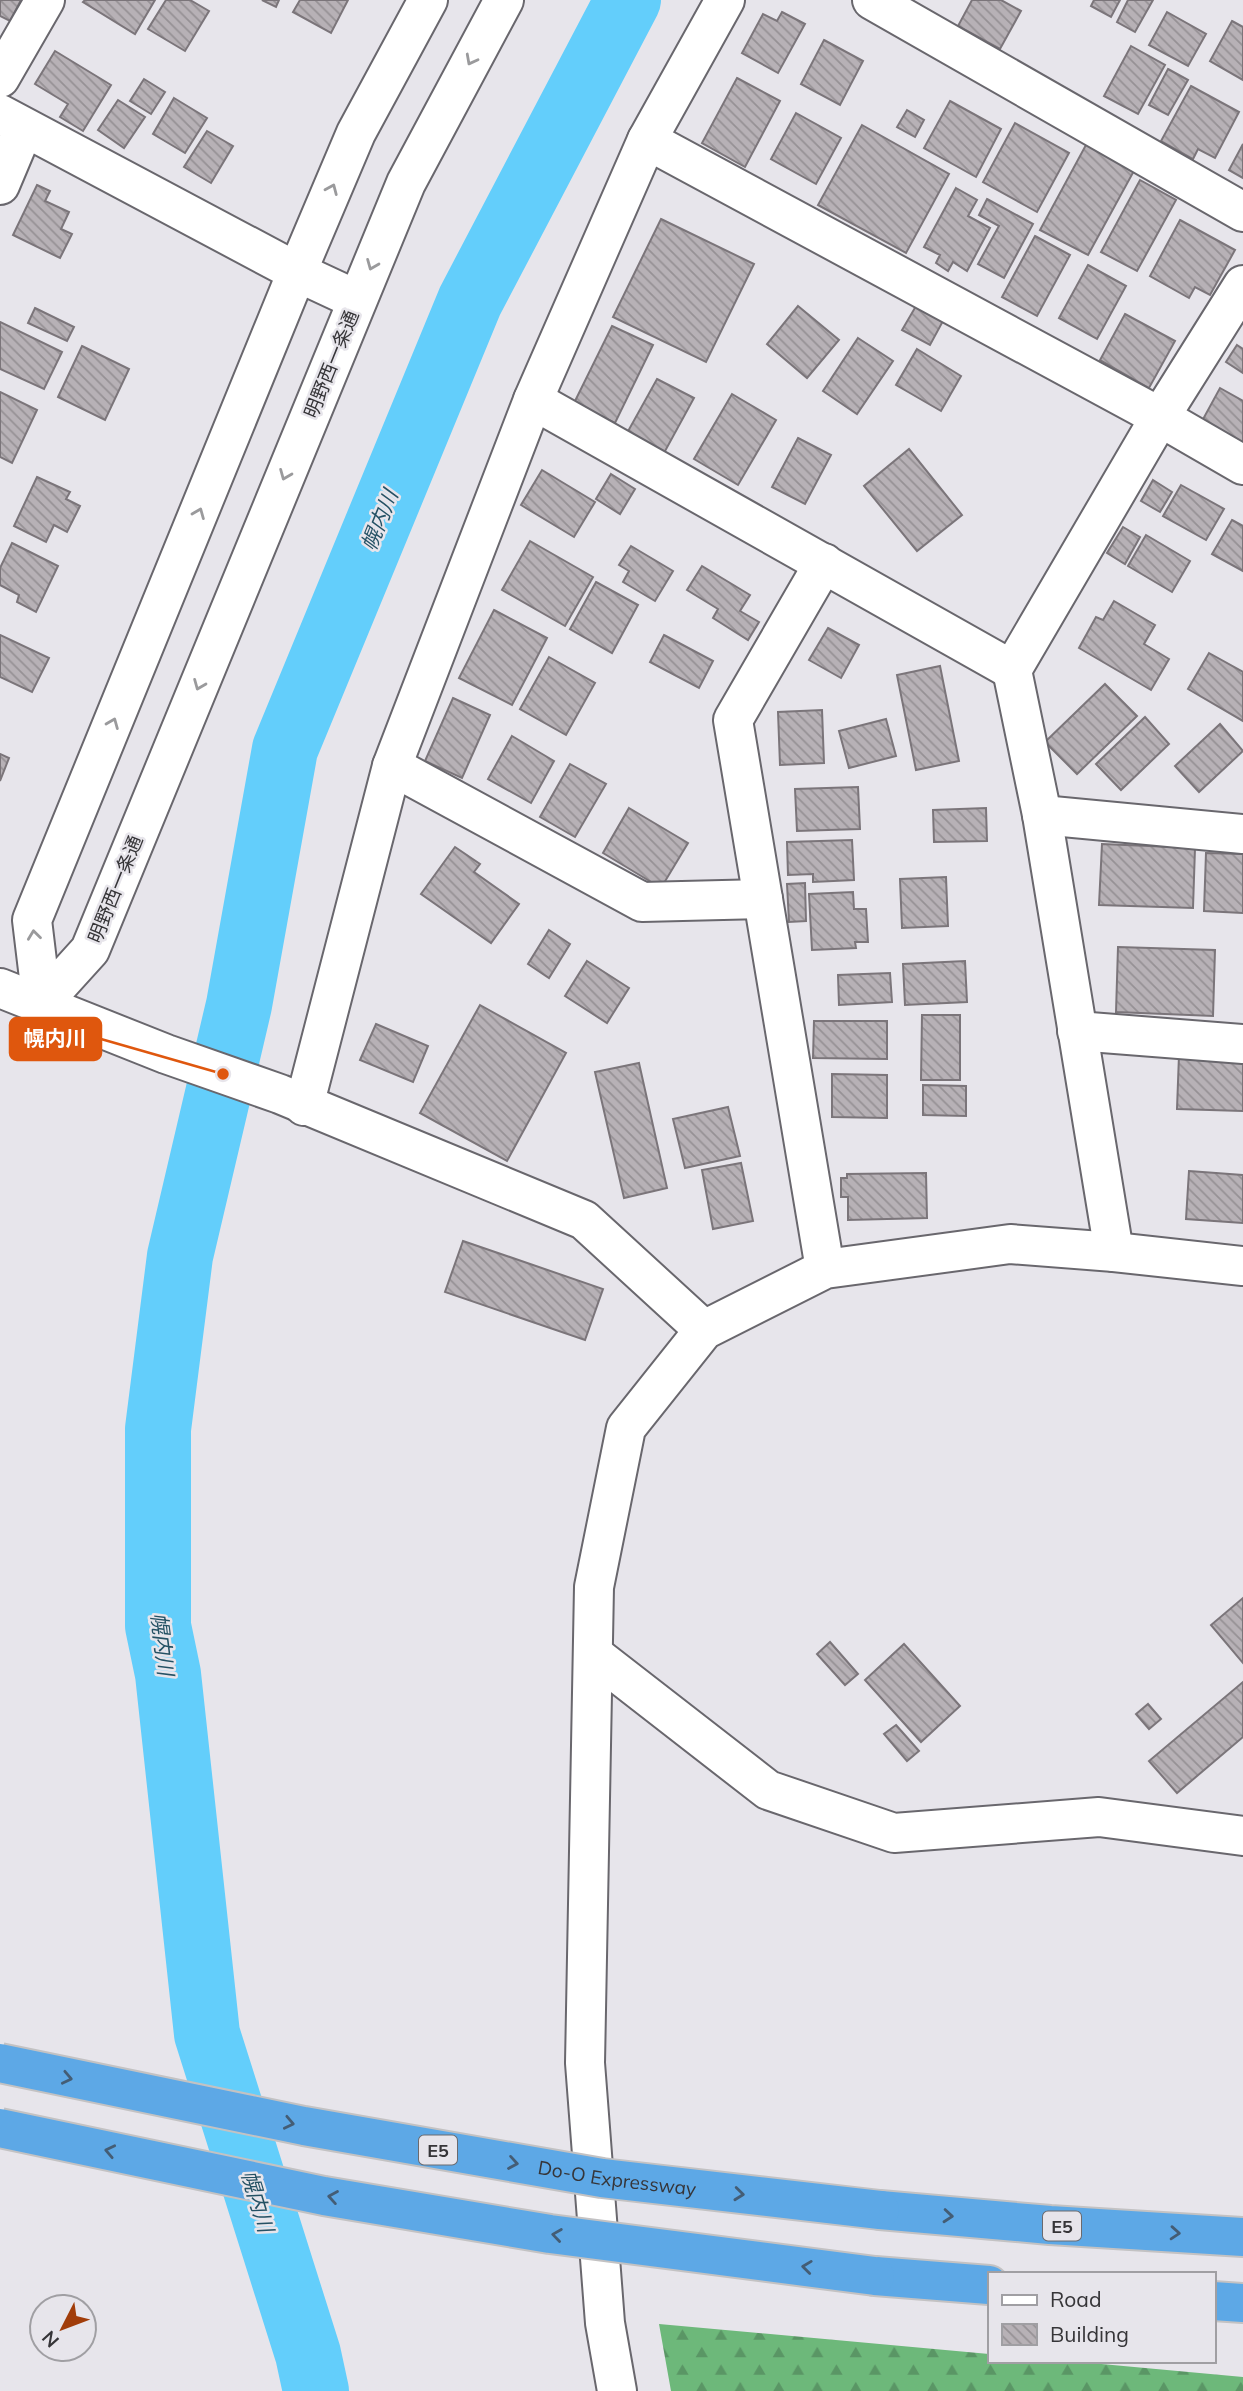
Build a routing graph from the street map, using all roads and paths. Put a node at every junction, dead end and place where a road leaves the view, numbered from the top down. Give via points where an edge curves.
1 (44, 0) edge
2 (428, 0) edge
3 (503, 0) edge
4 (725, 0) edge
5 (872, 0) edge
6 (0, 78) edge
7 (12, 121) edge
8 (647, 140) junction
9 (0, 185) edge
10 (1243, 212) edge
11 (297, 272) junction
12 (1243, 285) edge
13 (358, 300) junction
14 (533, 400) junction
15 (1160, 417) junction
16 (1243, 465) edge
17 (824, 564) junction
18 (1012, 670) junction
19 (391, 766) junction
20 (1042, 816) junction
21 (1243, 834) edge
22 (763, 900) junction
23 (0, 988) edge
24 (42, 1003) junction
25 (1077, 1031) junction
26 (1243, 1044) edge
27 (304, 1106) junction
28 (1114, 1252) junction
29 (1243, 1266) edge
30 (825, 1269) junction
31 (704, 1330) junction
32 (593, 1654) junction
33 (1243, 1836) edge
34 (0, 2063) edge
35 (0, 2128) edge
36 (1243, 2237) edge
37 (988, 2285) edge
38 (1215, 2301) edge
39 (1243, 2302) edge
40 (617, 2391) edge

1 - 6 street
11 -> 2 street via 356,134
3 -> 13 street, 明野西一条通 via 406,183
4 - 8 street
5 - 10 street
7 - 9 street
7 - 11 street
8 - 14 street
8 - 15 street
11 - 13 street
24 -> 11 street via 32,920
12 - 15 street
13 -> 24 street, 明野西一条通 via 90,950
14 - 17 street
14 - 19 street
15 - 16 street
15 - 18 street
17 - 18 street
17 - 22 street via 733,720
18 - 20 street
19 - 22 street via 642,902
19 - 27 street
20 - 21 street
20 - 25 street
22 - 30 street
23 - 24 street
24 - 27 street
25 - 26 street
25 - 28 street
27 - 31 street via 584,1220
28 - 29 street
28 - 30 street via 1010,1244
30 - 31 street
31 - 32 street via 626,1428 594,1587
32 - 33 street via 768,1790 894,1833 1099,1817
32 - 40 street via 585,2063 605,2323
34 -> 36 highway, Do-O Expressway / E5, bridge via 304,2126 602,2178 880,2210
37 -> 35 highway, bridge via 875,2276 510,2227 324,2196
38 - 39 highway

